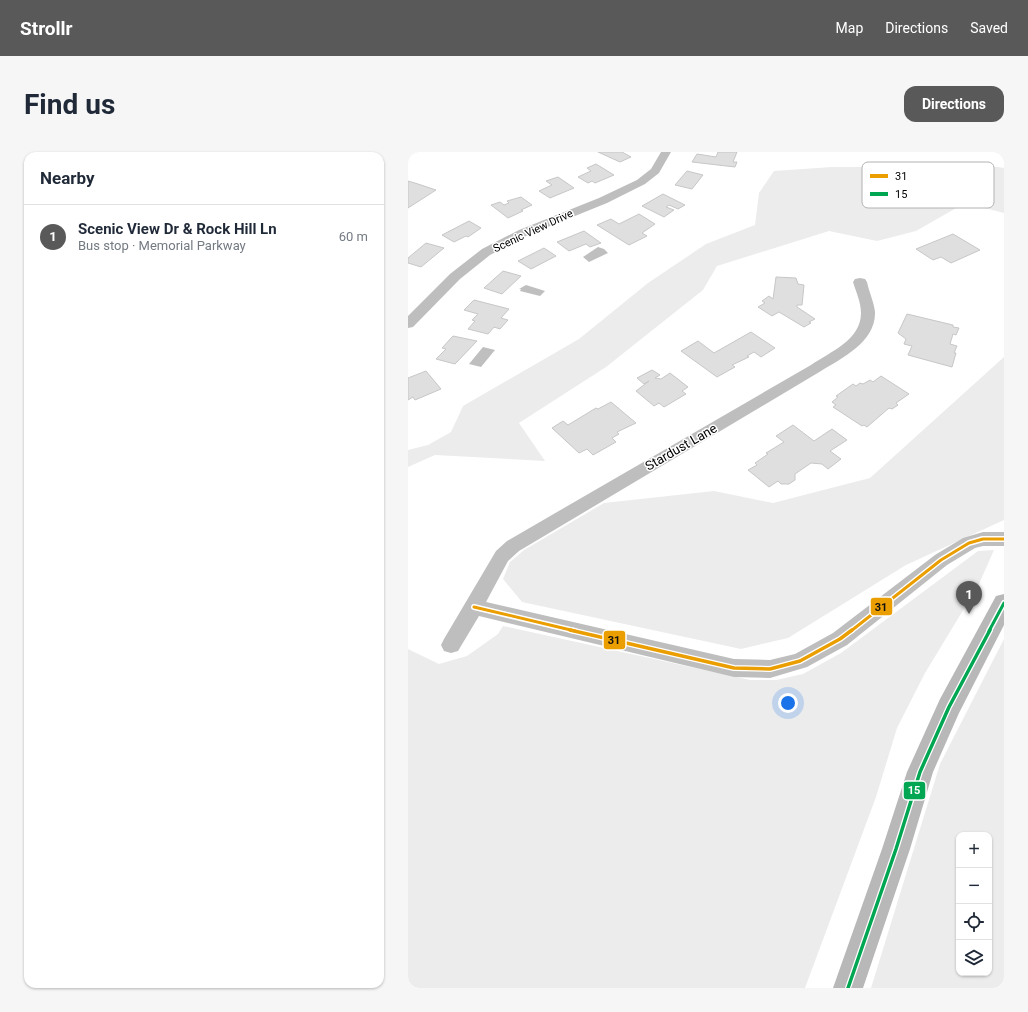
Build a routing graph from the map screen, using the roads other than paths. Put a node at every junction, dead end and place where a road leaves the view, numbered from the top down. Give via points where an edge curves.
1 (666, 152) edge
2 (860, 282) dead end
3 (408, 324) edge
4 (1004, 539) edge
5 (1004, 603) edge
6 (474, 607) junction
7 (451, 645) dead end
8 (848, 988) edge

1 - 3 street, Scenic View Drive via 655,171 636,185 542,225 487,252 451,281
2 - 6 street, Stardust Lane via 868,320 857,340 816,368 513,546 502,556
4 - 6 street via 983,539 969,543 941,560 840,639 800,661 770,669 734,668
5 - 8 main road via 949,707 920,772
6 - 7 street, Stardust Lane

